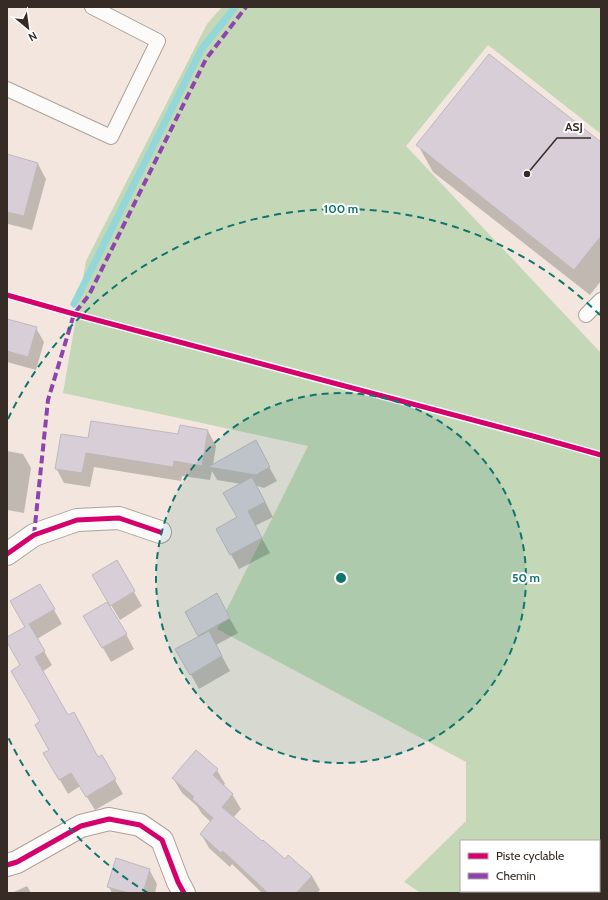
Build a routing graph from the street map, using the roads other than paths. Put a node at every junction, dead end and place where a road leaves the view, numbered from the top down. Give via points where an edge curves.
1 (92, 7) edge
2 (7, 89) edge
3 (601, 300) edge
4 (586, 315) dead end
5 (160, 532) dead end
6 (7, 554) edge
7 (7, 865) edge
8 (184, 893) edge

1 - 2 lane via 158,41 110,137
3 - 4 lane
5 - 6 street via 119,518 77,520 34,535
7 - 8 street via 17,862 81,826 109,819 140,825 162,840

